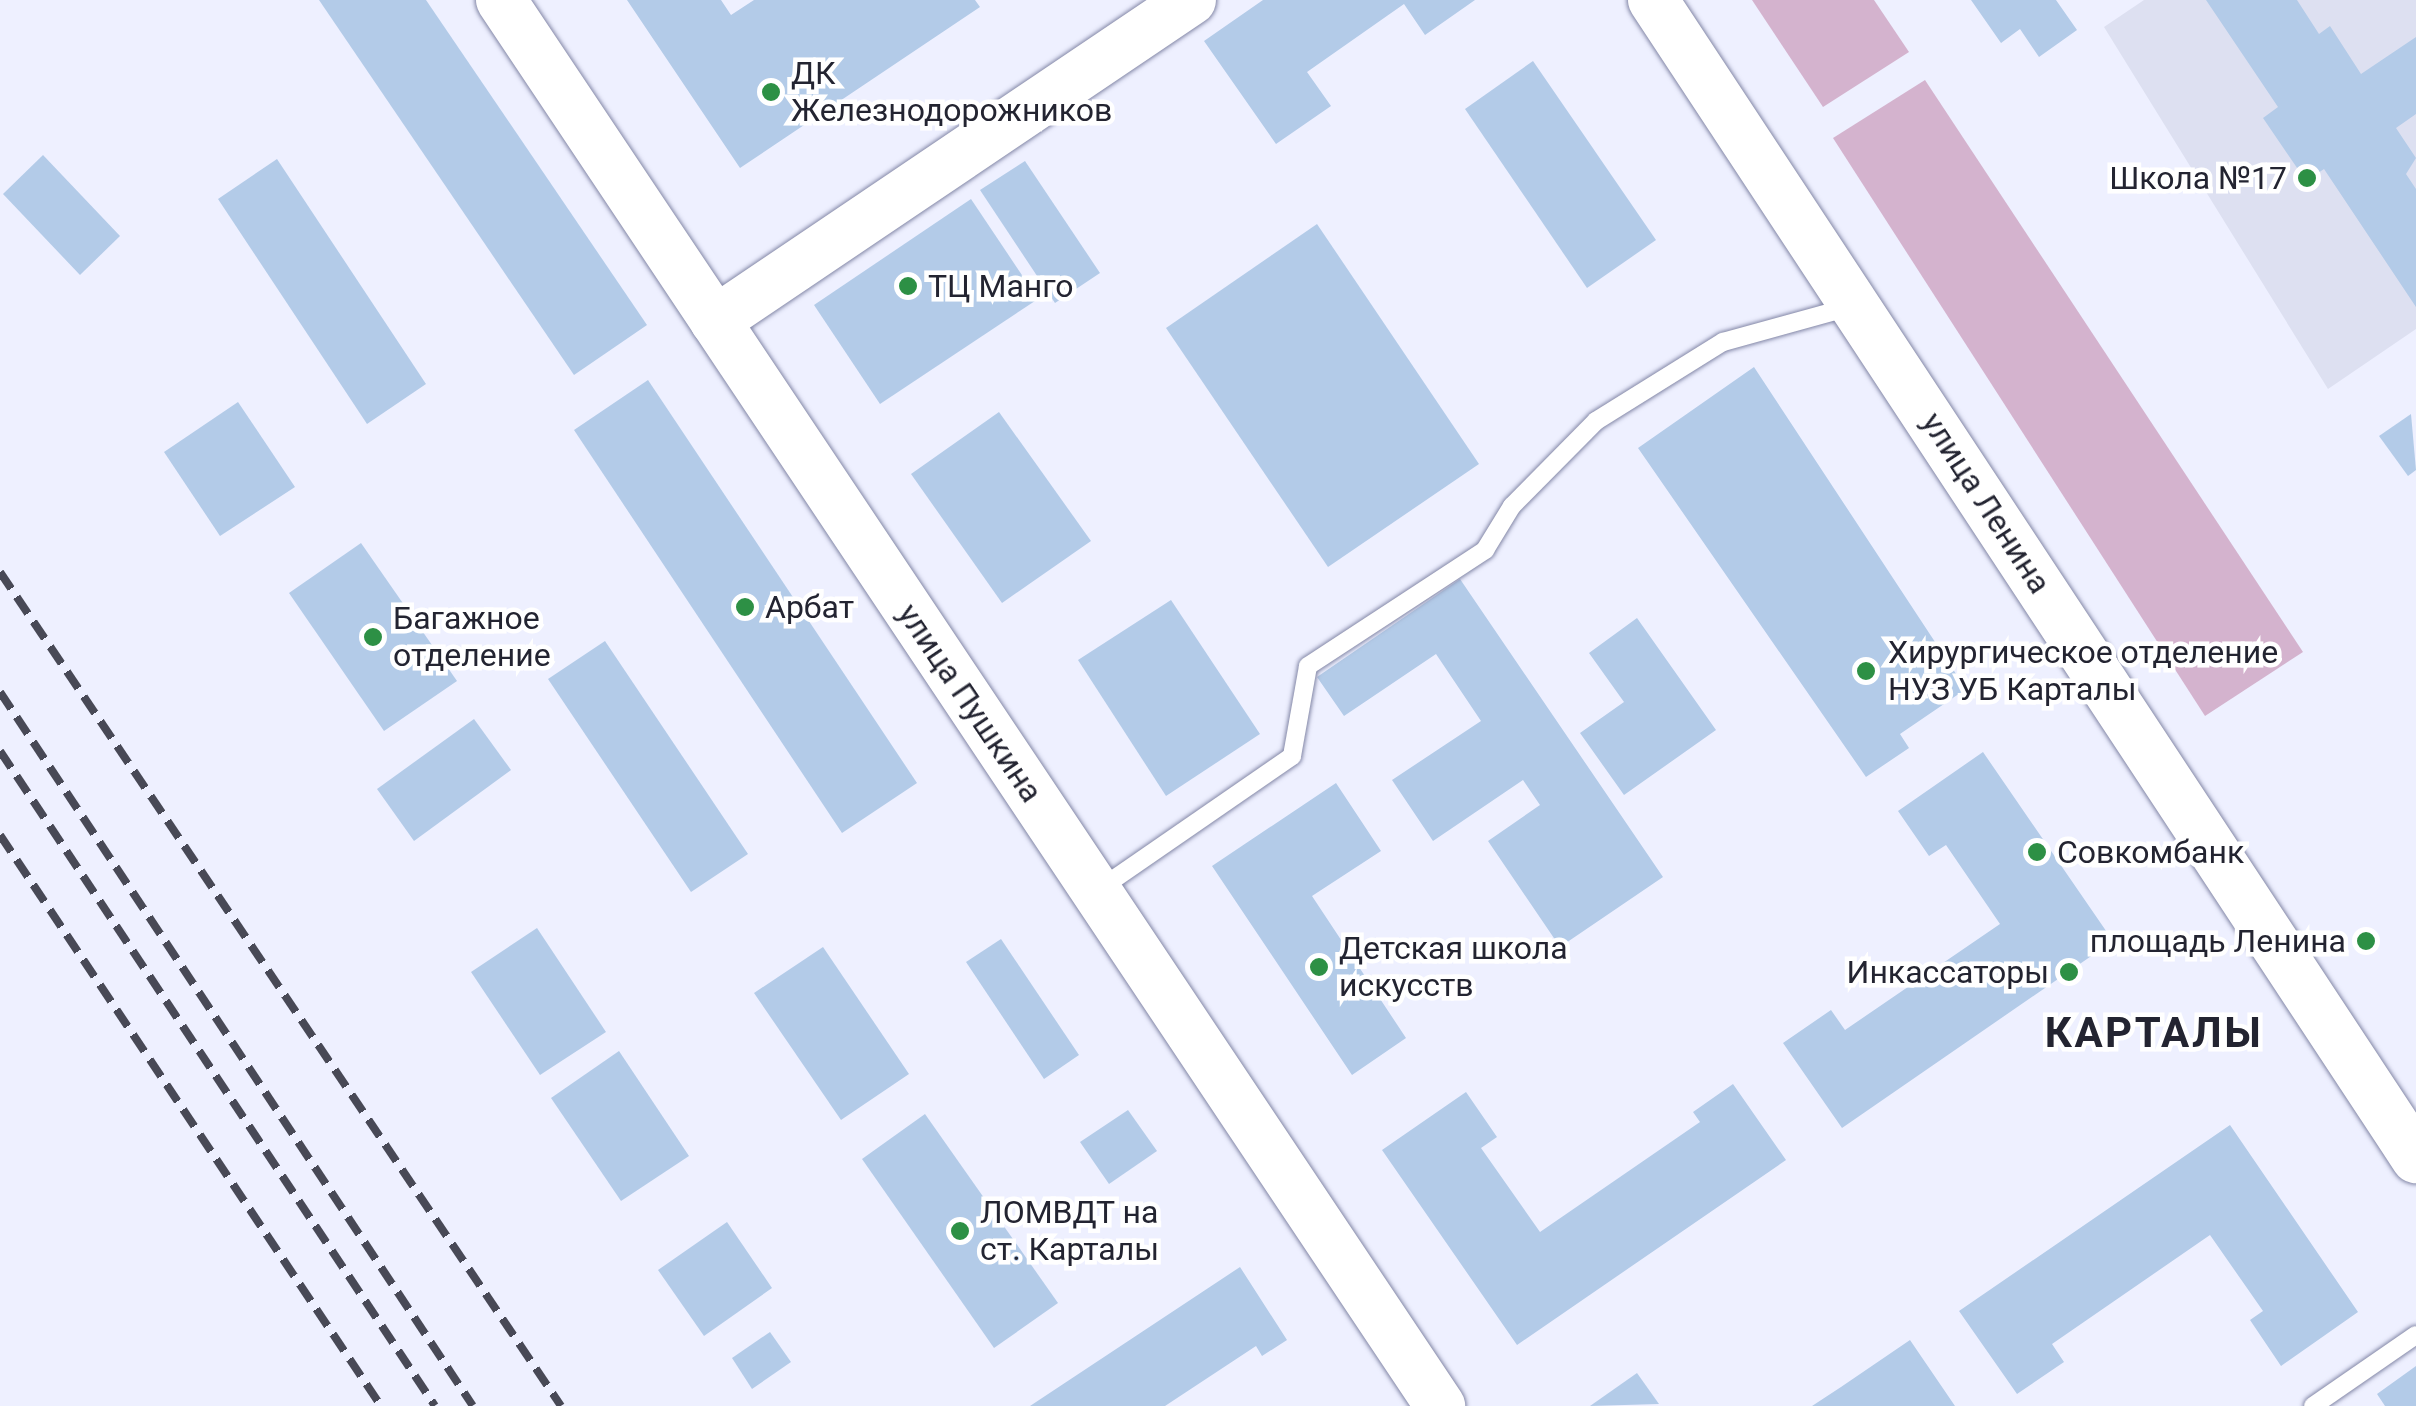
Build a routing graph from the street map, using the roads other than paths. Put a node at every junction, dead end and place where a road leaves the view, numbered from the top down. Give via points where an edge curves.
1 (501, 0) edge
2 (1191, 0) edge
3 (1653, 0) edge
4 (1856, 305) junction
5 (715, 321) junction
6 (1096, 892) junction
7 (2414, 1151) edge
8 (2416, 1334) edge
9 (1440, 1406) edge
10 (2313, 1406) edge

1 - 5 street, улица Пушкина
2 - 5 street
3 - 4 street, улица Ленина
4 - 6 lane via 1723,342 1596,421 1512,506 1486,550 1308,666 1292,756
4 - 7 street, улица Ленина
5 - 6 street, улица Пушкина
6 - 9 street, улица Пушкина
8 - 10 lane

